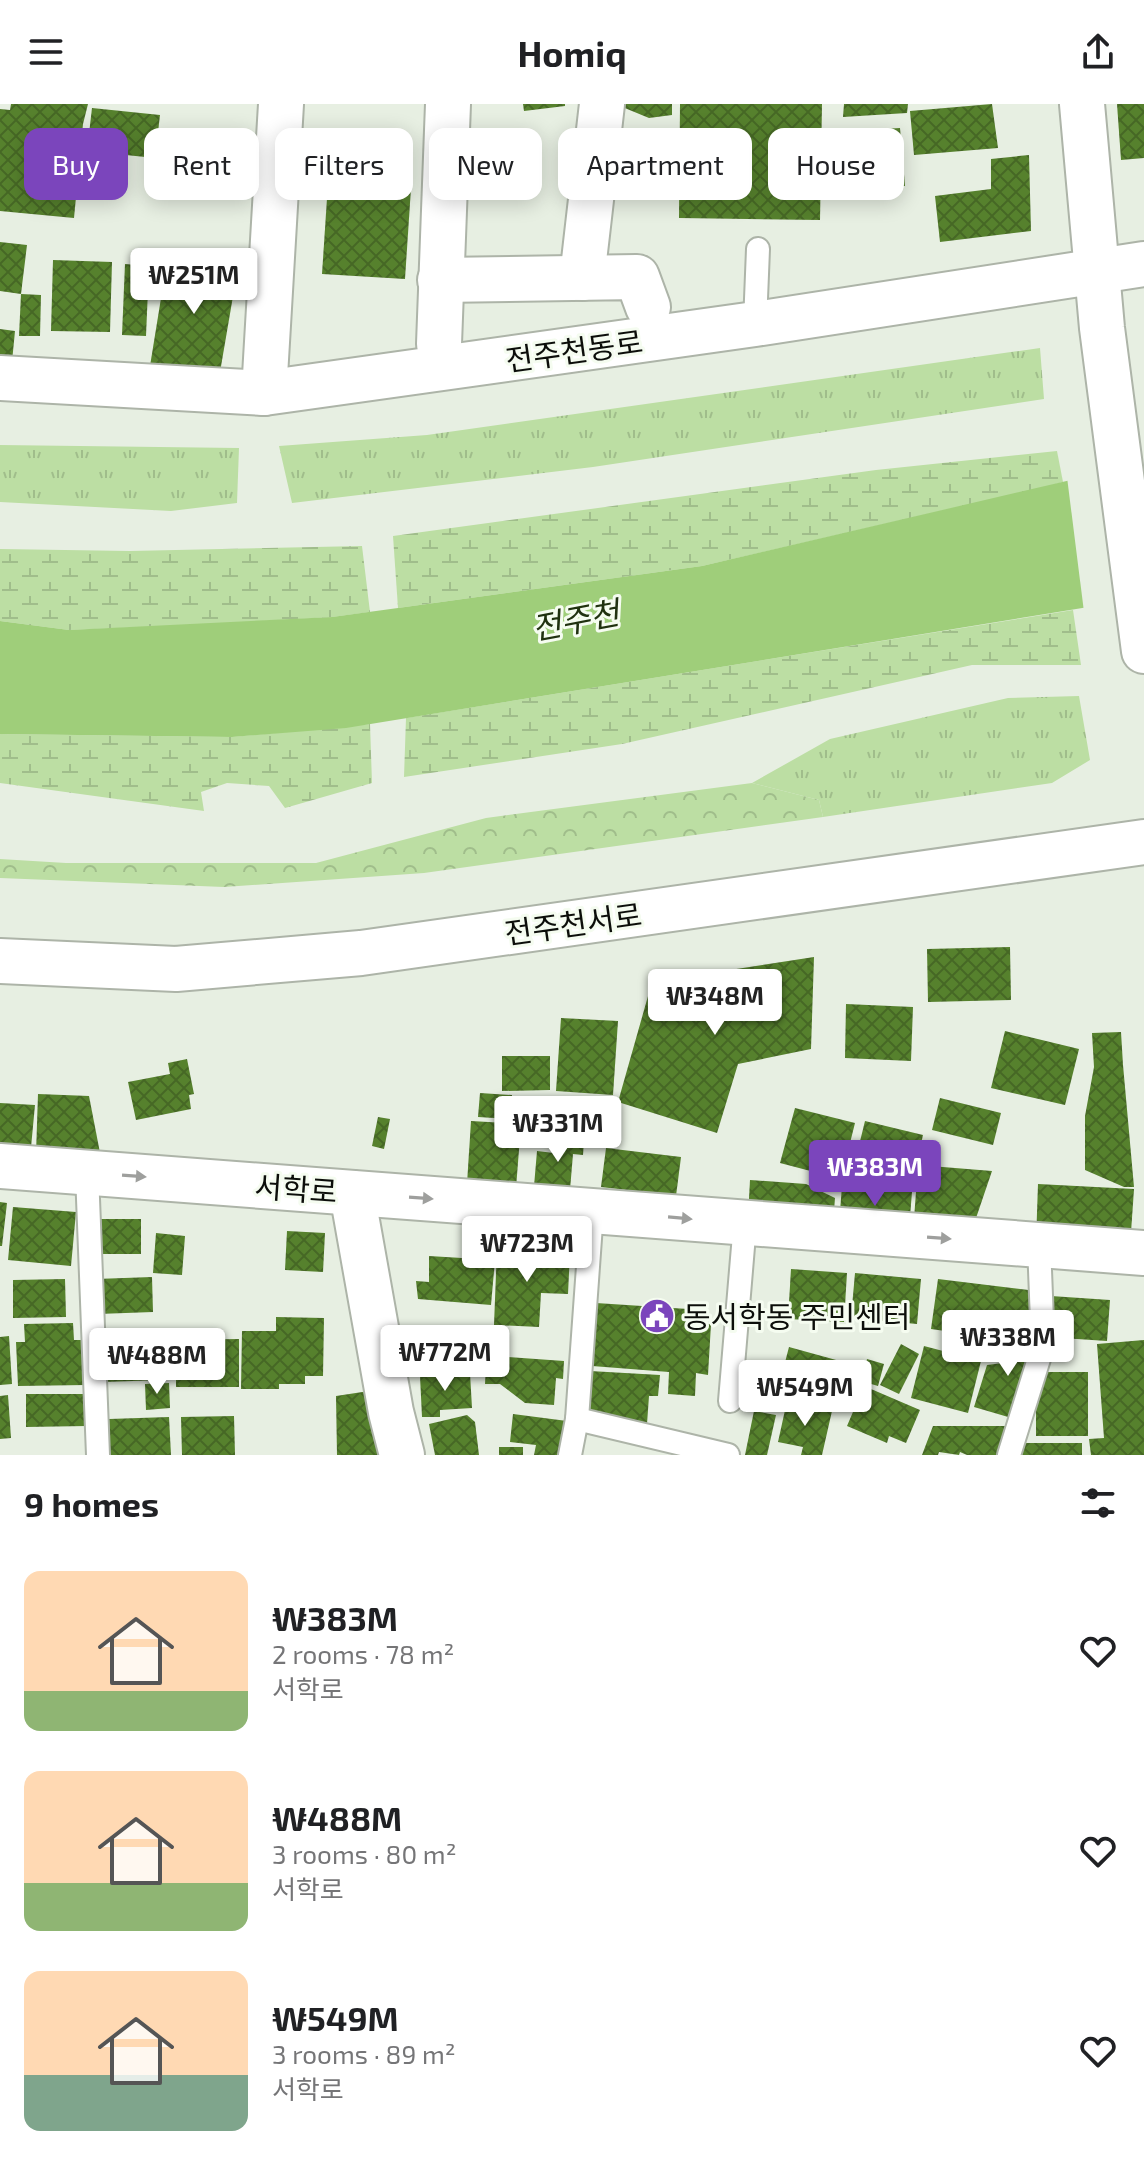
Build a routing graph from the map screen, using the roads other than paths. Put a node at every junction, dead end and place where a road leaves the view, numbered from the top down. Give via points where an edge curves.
1 (281, 104) edge
2 (448, 104) edge
3 (602, 104) edge
4 (1082, 104) edge
5 (758, 249) dead end
6 (1144, 264) edge
7 (1096, 269) junction
8 (582, 278) junction
9 (440, 280) junction
10 (648, 307) dead end
11 (755, 324) junction
12 (439, 344) dead end
13 (0, 378) edge
14 (264, 393) junction
15 (1144, 651) edge
16 (1144, 842) edge
17 (0, 961) edge
18 (0, 1166) edge
19 (87, 1173) junction
20 (352, 1193) junction
21 (592, 1211) junction
22 (745, 1223) junction
23 (1039, 1245) junction
24 (1144, 1253) edge
25 (730, 1401) dead end
26 (577, 1419) junction
27 (98, 1455) edge
28 (402, 1455) edge
29 (570, 1455) edge
30 (728, 1455) edge
31 (1009, 1455) edge

1 - 14 street
2 - 9 street
3 - 8 street
4 - 7 street
5 - 11 lane
6 - 7 street, 전주천동로
7 - 11 street, 전주천동로
7 - 15 street
8 - 9 street, 전주천동로
8 - 10 street, 전주천동로 via 637,277
9 - 12 street
11 - 14 street, 전주천동로
13 - 14 street, 전주천동로
16 - 17 street, 전주천서로 via 361,953 176,969
18 - 19 street, 서학로
19 -> 20 street, 서학로
19 - 27 lane
20 -> 21 street, 서학로
20 - 28 street
21 -> 22 street, 서학로
21 - 26 lane
22 -> 23 street, 서학로
22 - 25 lane
23 - 24 street, 서학로
23 - 31 lane via 1043,1346
26 - 29 lane
26 - 30 lane

